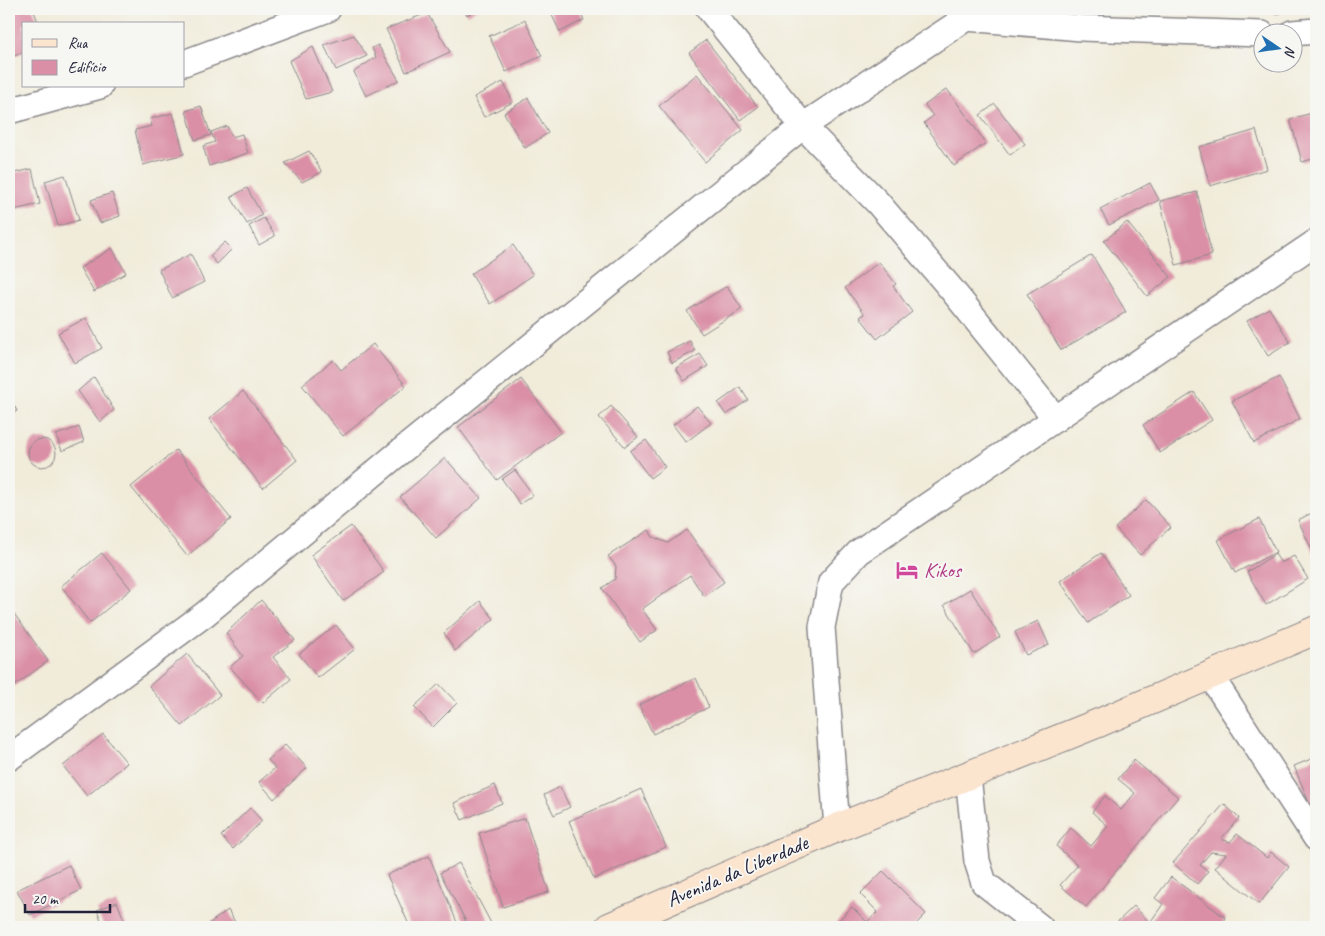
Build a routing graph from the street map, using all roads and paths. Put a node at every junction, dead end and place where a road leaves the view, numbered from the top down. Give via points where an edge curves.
1 (328, 9) edge
2 (708, 9) edge
3 (972, 14) edge
4 (1316, 31) edge
5 (1302, 32) edge
6 (1252, 34) edge
7 (185, 63) edge
8 (93, 88) edge
9 (9, 111) edge
10 (803, 126) junction
11 (1316, 242) edge
12 (1056, 419) junction
13 (1316, 630) edge
14 (1210, 676) junction
15 (9, 758) edge
16 (968, 776) junction
17 (837, 828) junction
18 (1316, 838) edge
19 (609, 927) edge
20 (1040, 927) edge

1 - 7 street
2 - 10 street
3 - 6 street via 1081,28
3 - 10 street
4 - 5 street
8 - 9 street
10 - 12 street via 913,244
10 - 15 street via 205,614
11 - 12 street
12 - 17 street via 859,552 831,582 822,627
13 - 14 street, Avenida da Liberdade
14 - 16 street, Avenida da Liberdade
14 - 18 street
16 - 17 street, Avenida da Liberdade
16 - 20 street via 977,861 984,883
17 - 19 street, Avenida da Liberdade

